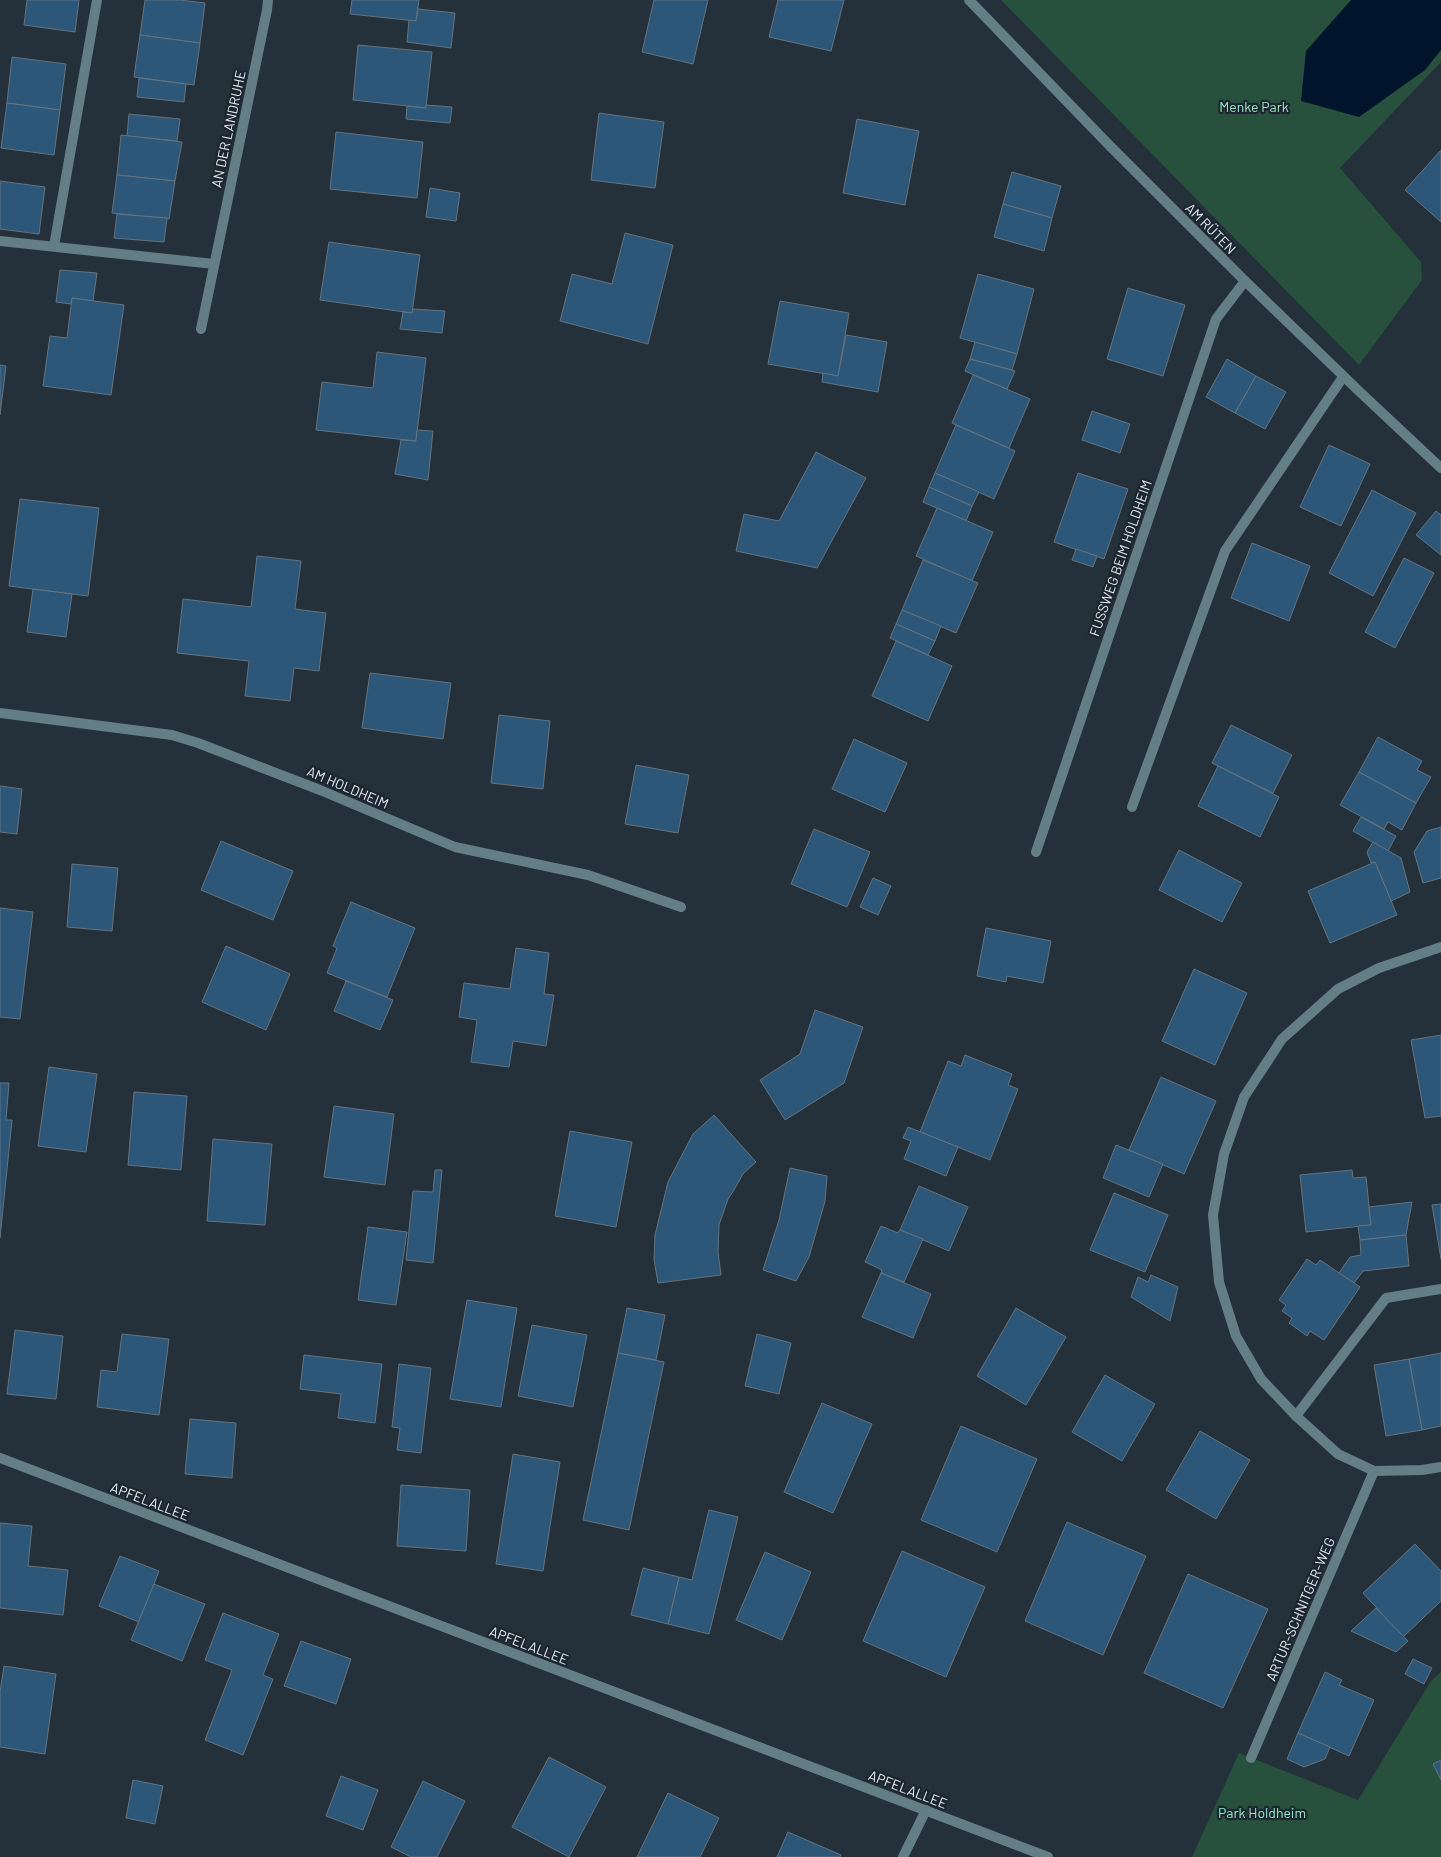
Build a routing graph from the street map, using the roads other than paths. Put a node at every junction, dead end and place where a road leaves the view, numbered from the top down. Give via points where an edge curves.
1 (97, 0) edge
2 (268, 0) edge
3 (969, 0) edge
4 (0, 240) edge
5 (54, 246) junction
6 (214, 264) junction
7 (1245, 281) junction
8 (201, 330) dead end
9 (1343, 377) junction
10 (1441, 468) edge
11 (0, 713) edge
12 (1132, 807) dead end
13 (1036, 852) dead end
14 (681, 907) dead end
15 (1441, 947) edge
16 (1441, 1289) edge
17 (1296, 1416) junction
18 (0, 1458) edge
19 (1441, 1467) edge
20 (1374, 1470) junction
21 (1251, 1758) dead end
22 (926, 1810) junction
23 (903, 1857) edge
24 (1048, 1857) edge

1 - 5 street
2 - 6 street, AN DER LANDRUHE
3 - 7 street, AM RÜTEN
4 - 5 street
5 - 6 street
6 - 8 street, AN DER LANDRUHE
7 - 9 street, AM RÜTEN
7 - 13 street, FUSSWEG BEIM HOLDHEIM via 1216,319
9 - 10 street, AM RÜTEN
9 - 12 street via 1225,551
11 - 14 street, AM HOLDHEIM via 172,735 320,790 455,847 588,875
15 - 17 street via 1379,968 1338,989 1282,1039 1244,1097 1224,1154 1213,1215 1219,1282 1236,1336 1261,1379
16 - 17 street via 1386,1298
17 - 20 street via 1338,1454
18 - 22 street, APFELALLEE
19 - 20 street
20 - 21 street, ARTUR-SCHNITGER-WEG
22 - 23 street
22 - 24 street, APFELALLEE

